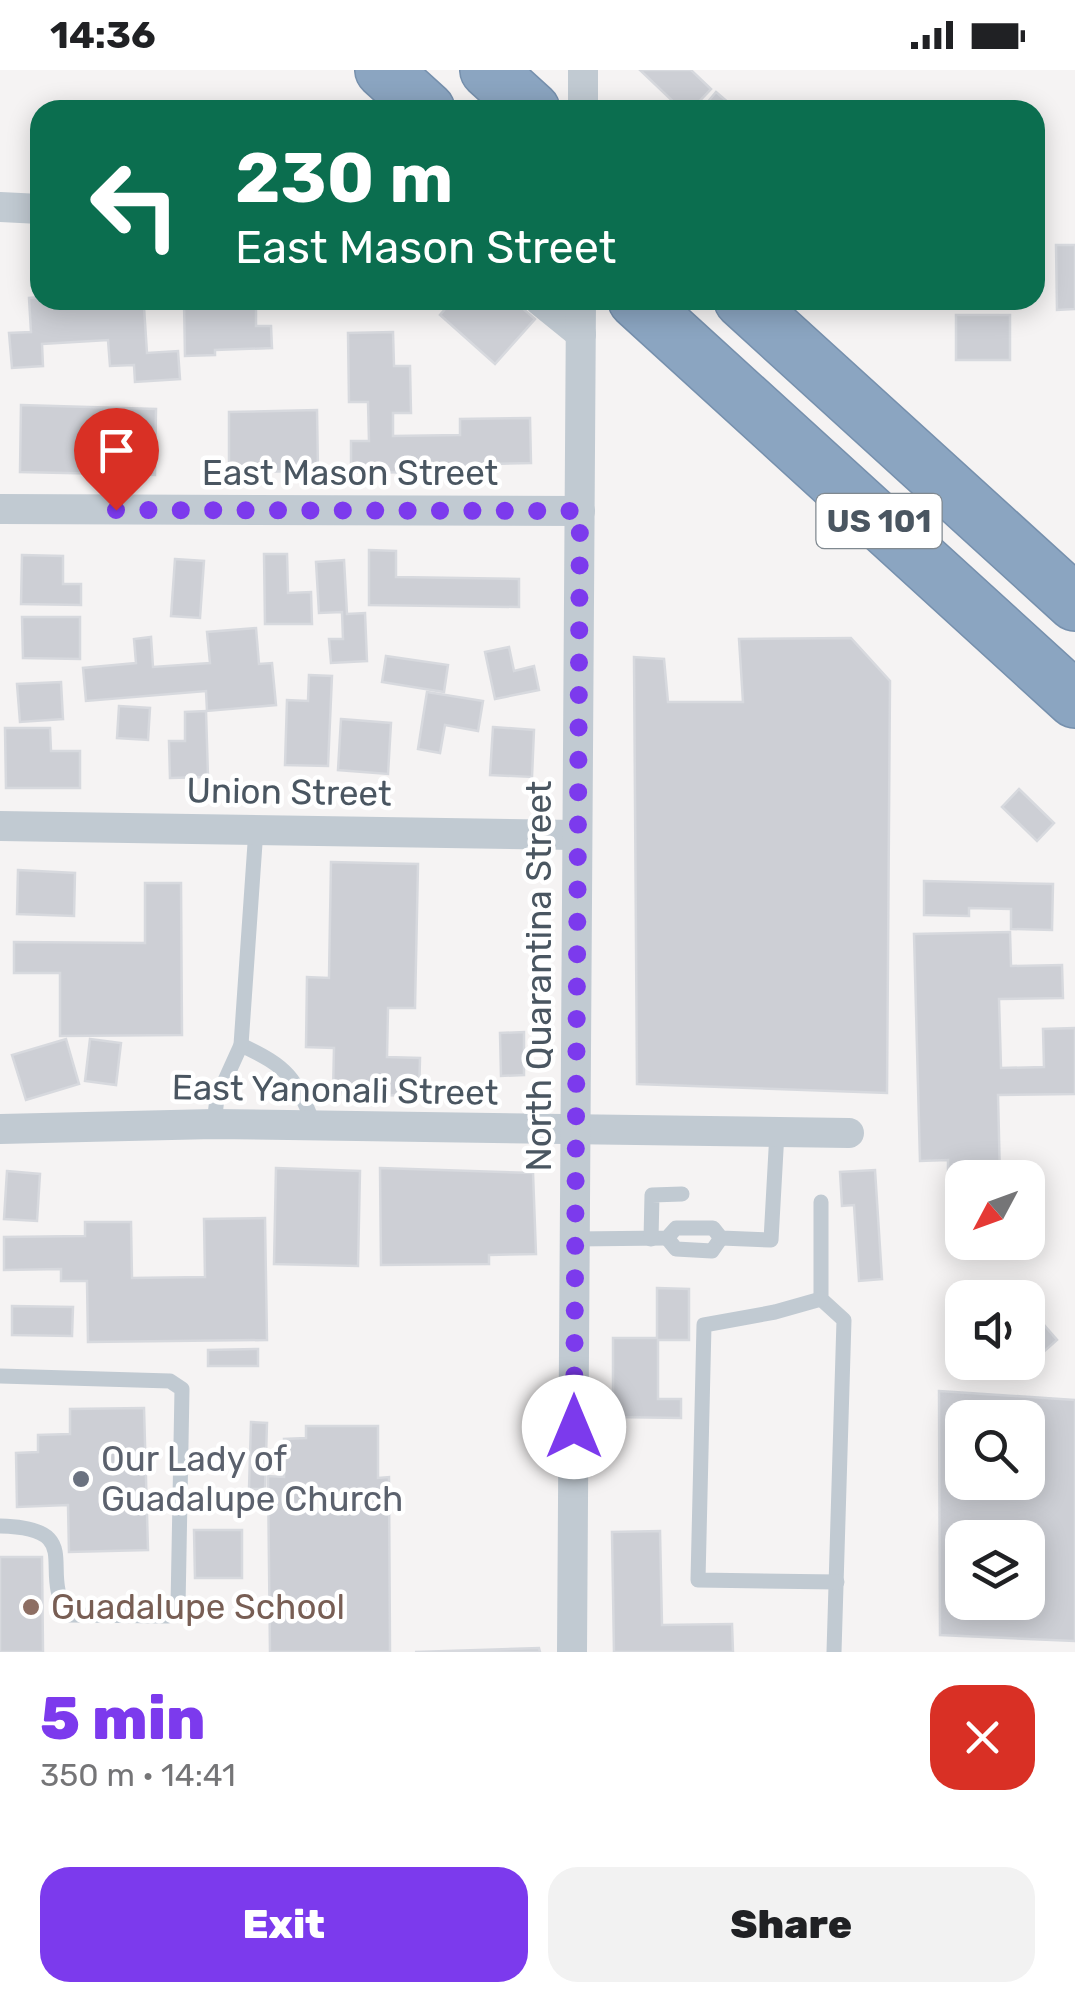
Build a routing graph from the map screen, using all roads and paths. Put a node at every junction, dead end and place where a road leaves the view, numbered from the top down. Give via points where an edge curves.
1 (383, 70) edge
2 (488, 70) edge
3 (583, 70) edge
4 (416, 100) edge
5 (521, 100) edge
6 (582, 100) edge
7 (0, 207) edge
8 (30, 208) edge
9 (551, 310) edge
10 (581, 310) edge
11 (647, 310) edge
12 (753, 310) edge
13 (581, 334) junction
14 (0, 510) edge
15 (580, 511) junction
16 (1075, 603) edge
17 (1075, 700) edge
18 (0, 826) edge
19 (256, 828) junction
20 (576, 836) junction
21 (242, 1045) junction
22 (214, 1124) junction
23 (314, 1124) junction
24 (0, 1129) edge
25 (576, 1130) junction
26 (777, 1132) junction
27 (849, 1133) dead end
28 (682, 1194) dead end
29 (820, 1202) dead end
30 (659, 1238) junction
31 (575, 1240) junction
32 (821, 1299) junction
33 (0, 1376) edge
34 (0, 1526) edge
35 (836, 1582) junction
36 (572, 1652) edge
37 (834, 1652) edge

1 - 4 highway
2 - 5 highway
3 - 6 street
7 - 8 street
9 - 13 street
10 - 13 street, North Quarantina Street
11 - 17 highway, US 101
12 - 16 highway, US 101
13 - 15 street, North Quarantina Street
14 - 15 street, East Mason Street
15 - 20 street, North Quarantina Street
18 - 19 street, Union Street
19 - 20 street, Union Street
19 - 21 lane
20 - 25 street, North Quarantina Street
21 - 22 lane via 217,1098
21 - 23 lane via 277,1062 299,1088
22 - 23 street, East Yanonali Street
22 - 24 street, East Yanonali Street
23 - 25 street, East Yanonali Street
25 - 26 street, East Yanonali Street
25 - 31 street, North Quarantina Street
26 - 27 street, East Yanonali Street
26 - 30 lane via 771,1240 721,1238 713,1228 676,1228
28 - 30 lane via 652,1195
29 - 32 lane
30 - 31 lane
31 - 36 street, North Quarantina Street
32 - 35 lane via 844,1320
32 - 35 lane via 704,1325 698,1580
33 - 34 lane via 170,1381 182,1390 178,1607 168,1616 70,1616 58,1601 56,1548 44,1534
35 - 37 lane

